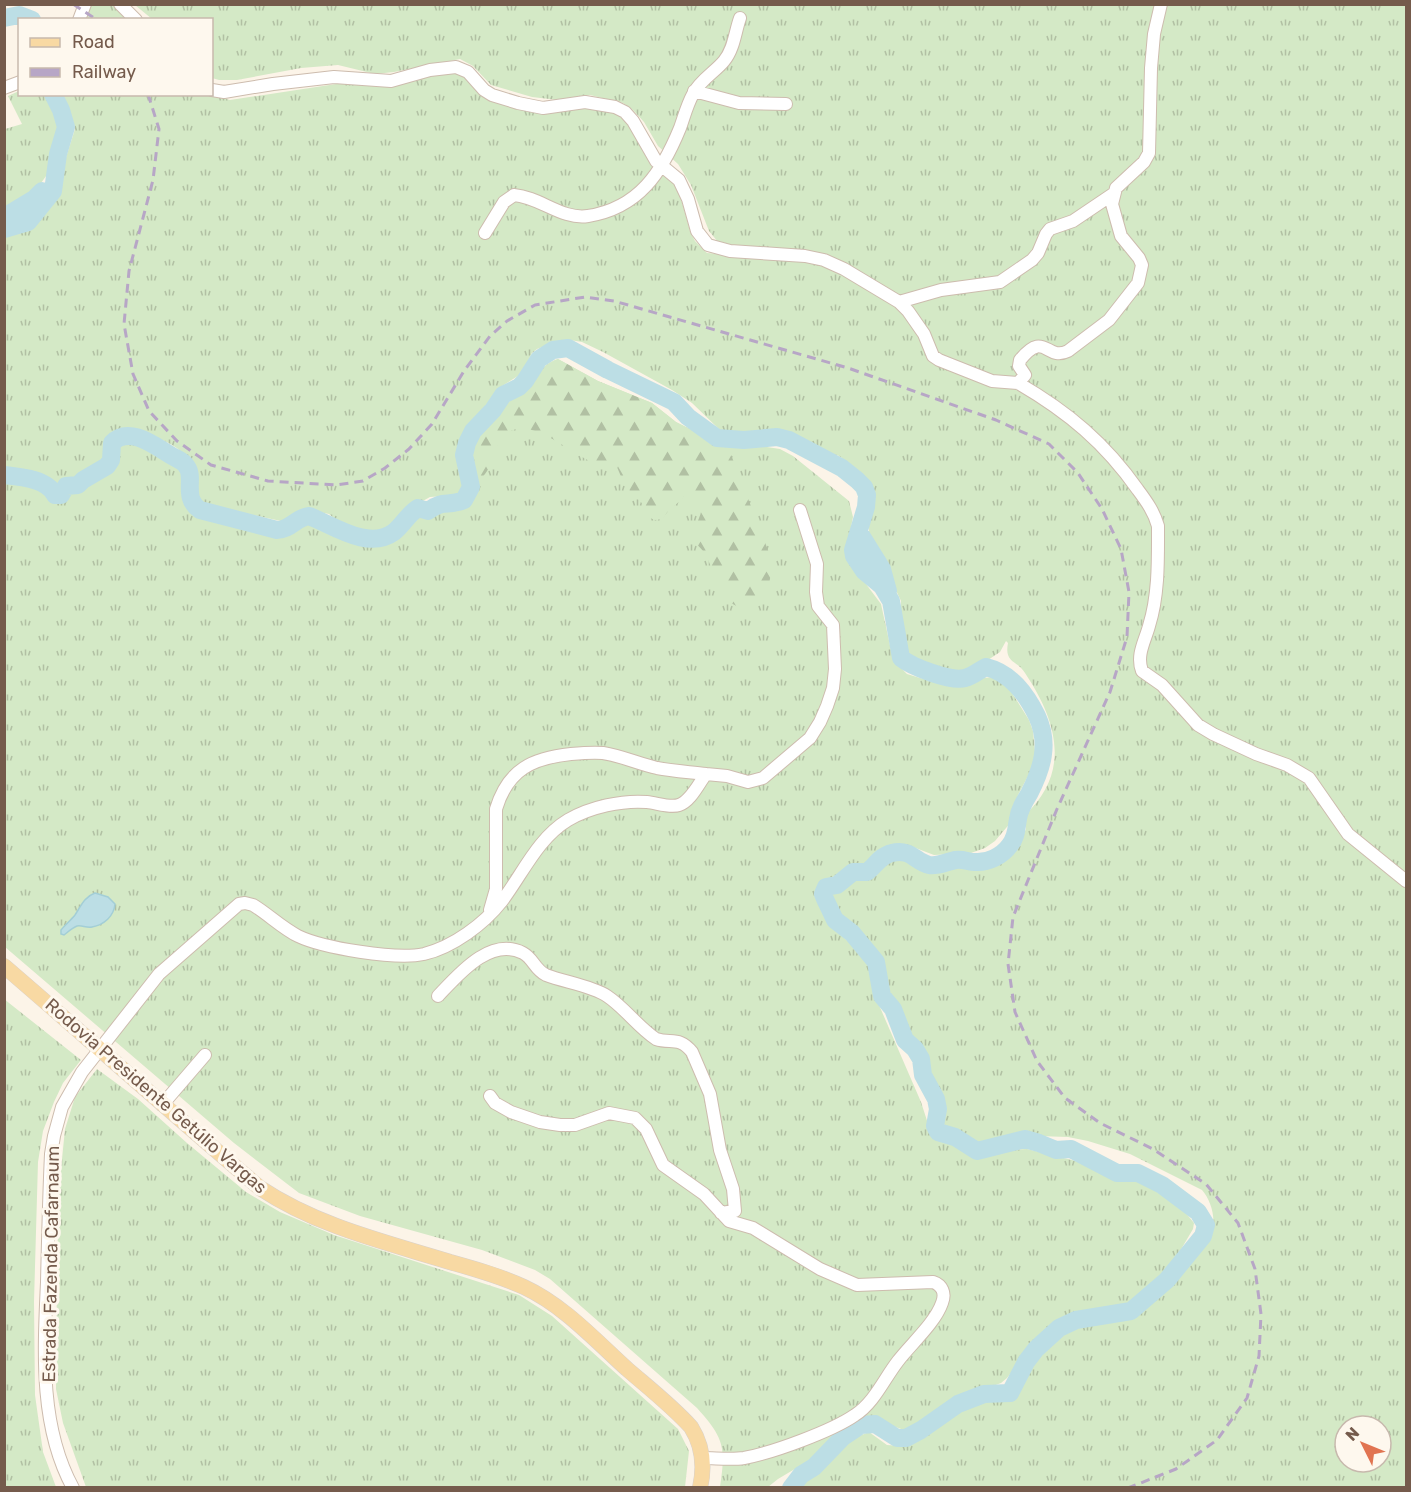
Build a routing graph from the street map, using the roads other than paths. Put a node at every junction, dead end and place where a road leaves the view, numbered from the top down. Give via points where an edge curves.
1 (120, 4) edge
2 (1161, 4) edge
3 (134, 18) edge
4 (740, 18) dead end
5 (213, 90) edge
6 (694, 91) junction
7 (786, 104) dead end
8 (661, 165) junction
9 (1113, 194) junction
10 (485, 233) dead end
11 (898, 302) junction
12 (1018, 383) junction
13 (800, 510) dead end
14 (706, 774) junction
15 (1407, 881) edge
16 (486, 918) junction
17 (4, 966) edge
18 (438, 996) dead end
19 (101, 1049) junction
20 (205, 1055) dead end
21 (490, 1096) dead end
22 (162, 1106) junction
23 (721, 1213) junction
24 (702, 1458) junction
25 (73, 1488) edge
26 (700, 1488) edge

1 - 3 street
2 - 9 street via 1153,45 1149,153
4 - 6 street via 730,53
5 - 8 street via 224,92 334,77 391,81 456,67 468,72 492,95 518,103 543,108 585,102 615,107 633,121 651,155
6 - 7 street via 739,103
6 - 8 street
8 - 10 street via 646,187 625,204 586,216 570,215 514,195 504,202
8 - 11 street via 679,180 697,231 708,245 730,251 824,260
9 - 11 street via 1073,221 1050,229 1032,260 1000,282 941,290
9 - 12 street via 1117,227 1142,265 1138,283 1109,320 1068,351 1055,354 1039,345 1032,348 1018,363 1025,375
11 - 12 street via 924,334 933,356 992,381
12 - 15 street via 1051,402 1092,435 1128,474 1156,517 1156,587 1140,656 1142,671 1162,685 1198,725 1309,778 1348,834
13 - 14 street via 817,564 818,606 833,625 835,669 827,706 810,738 763,778 748,782
14 - 16 street, Estrada Fazenda Cafarnaum via 687,800 678,805 611,805 570,819 553,830
14 - 16 street via 660,769 596,753 546,757 527,765 510,781 498,803 496,889
16 - 19 street, Estrada Fazenda Cafarnaum via 449,943 422,954 370,953 310,942 253,905 239,904 159,974
17 - 19 main road, Rodovia Presidente Getúlio Vargas
18 - 23 street via 473,962 495,950 512,949 530,958 541,972 606,995 656,1039 687,1046 710,1094 720,1150 733,1188 735,1211
19 - 22 main road, Rodovia Presidente Getúlio Vargas
19 - 25 street, Estrada Fazenda Cafarnaum via 62,1107 51,1154 45,1368 58,1456
20 - 22 street
21 - 23 street via 511,1112 540,1122 575,1125 609,1113 634,1118 646,1129 663,1165 697,1189
22 - 24 main road, Rodovia Presidente Getúlio Vargas via 260,1188 303,1214 505,1279 542,1296 682,1418 698,1437
23 - 24 street via 729,1221 753,1228 805,1261 857,1285 933,1282 944,1292 938,1312 857,1414 838,1426 781,1447 742,1458
24 - 26 main road, Rodovia Presidente Getúlio Vargas

